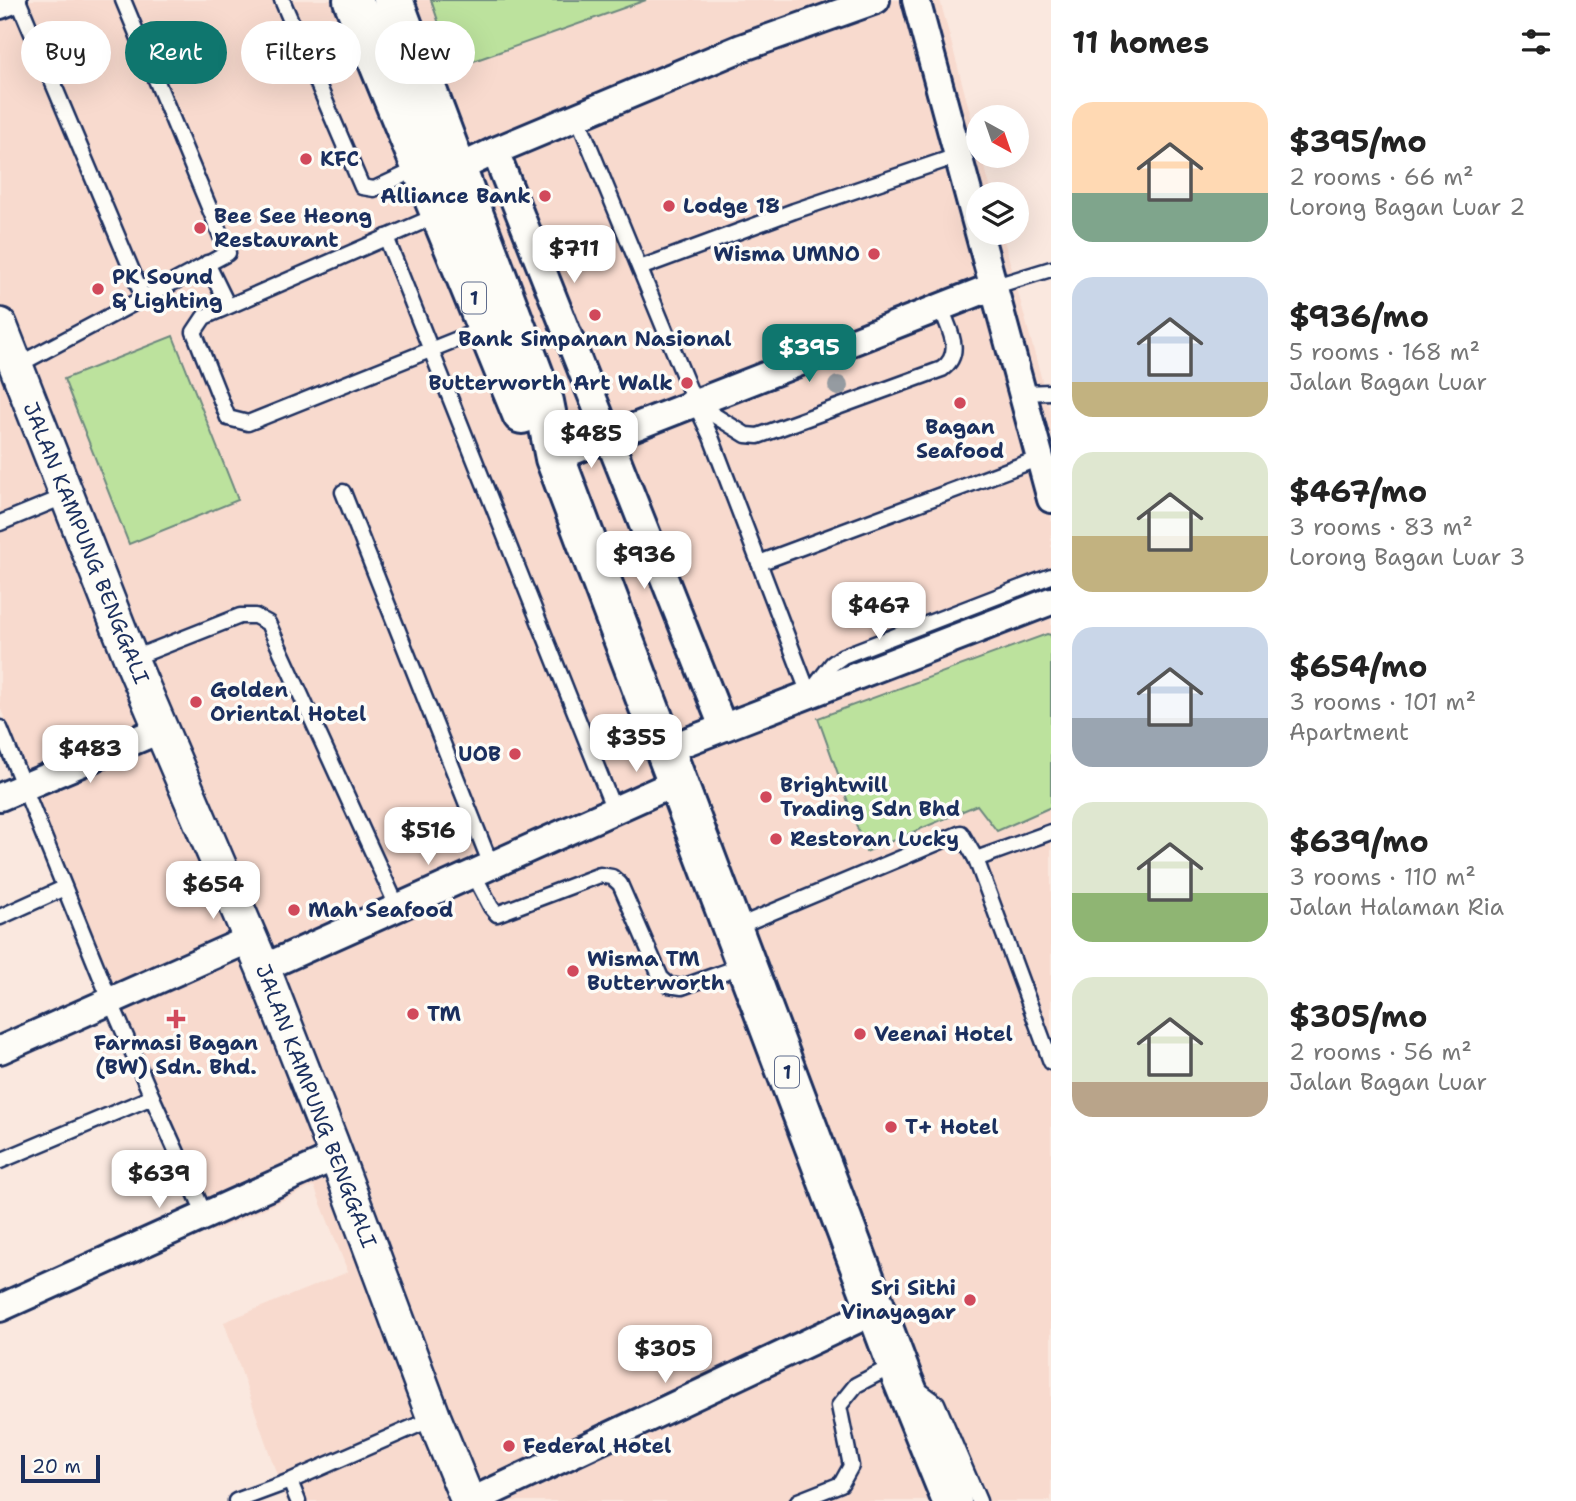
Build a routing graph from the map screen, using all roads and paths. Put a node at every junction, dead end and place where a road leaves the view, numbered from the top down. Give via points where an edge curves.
1 (15, 0) edge
2 (123, 0) edge
3 (282, 0) edge
4 (353, 0) edge
5 (393, 0) edge
6 (876, 0) edge
7 (916, 0) edge
8 (0, 5) edge
9 (578, 116) junction
10 (495, 151) junction
11 (957, 156) junction
12 (438, 168) junction
13 (439, 214) junction
14 (386, 237) junction
15 (207, 264) junction
16 (640, 268) junction
17 (1051, 269) edge
18 (992, 287) junction
19 (143, 297) junction
20 (228, 306) junction
21 (941, 307) junction
22 (0, 325) edge
23 (486, 328) junction
24 (431, 350) junction
25 (16, 366) junction
26 (1051, 391) edge
27 (1022, 393) junction
28 (695, 404) junction
29 (609, 437) junction
30 (555, 458) junction
31 (1040, 458) junction
32 (344, 492) dead end
33 (66, 496) junction
34 (1051, 499) edge
35 (0, 523) edge
36 (760, 563) junction
37 (1051, 576) edge
38 (1051, 601) edge
39 (131, 659) junction
40 (809, 694) junction
41 (723, 727) junction
42 (0, 728) edge
43 (162, 729) junction
44 (671, 766) junction
45 (12, 793) edge
46 (614, 810) junction
47 (1051, 832) edge
48 (976, 859) junction
49 (482, 869) junction
50 (64, 888) junction
51 (397, 906) junction
52 (0, 917) edge
53 (733, 928) junction
54 (256, 954) junction
55 (746, 964) junction
56 (110, 1000) junction
57 (0, 1050) edge
58 (1051, 1062) edge
59 (152, 1097) junction
60 (337, 1156) junction
61 (0, 1161) edge
62 (205, 1215) junction
63 (0, 1308) edge
64 (877, 1310) junction
65 (900, 1371) junction
66 (434, 1418) junction
67 (290, 1481) junction
68 (236, 1501) edge
69 (298, 1501) edge
70 (470, 1501) edge
71 (797, 1501) edge
72 (952, 1501) edge
73 (979, 1501) edge

1 - 8 street
1 - 19 lane
2 - 15 lane via 228,253
3 - 12 lane via 362,187 374,189
4 - 12 main road, 1
5 - 12 main road, 1
6 - 9 street via 741,48
7 - 11 street
9 - 10 street
9 - 16 lane
10 - 12 street
10 - 29 street
11 - 16 lane
11 - 18 street
12 - 13 main road, 1
12 - 30 main road, 1 via 544,402
13 - 14 lane
13 - 23 main road, 1
14 - 20 lane
14 - 24 lane
15 - 19 lane
15 - 20 lane
16 - 28 lane
17 - 18 lane
18 - 21 street
18 - 27 street
19 - 25 lane
20 - 24 lane via 204,317 194,332 228,418 248,423
21 - 28 street
21 - 28 lane via 954,345 951,362 942,369 758,436 746,435
22 - 25 street, JALAN KAMPUNG BENGGALI
23 - 24 lane
23 - 30 main road, 1 via 521,412
24 - 46 lane
25 - 33 street, JALAN KAMPUNG BENGGALI
26 - 27 lane
27 - 31 street
28 - 29 street
28 - 36 lane
29 - 30 street
29 - 41 street
30 - 44 main road, 1
31 - 34 street
31 - 36 lane
32 - 49 lane
33 - 35 lane
33 - 39 street, JALAN KAMPUNG BENGGALI
36 - 40 lane
37 - 40 lane via 843,656
38 - 40 street
39 - 43 street, JALAN KAMPUNG BENGGALI
39 - 51 lane via 240,616 255,616 268,623
40 - 41 street
41 - 44 street
42 - 45 lane
43 - 45 street
43 - 54 street, JALAN KAMPUNG BENGGALI
44 - 46 street
44 - 53 main road, 1
45 - 50 lane
46 - 49 street
47 - 48 lane
48 - 53 lane via 961,833
48 - 58 lane
49 - 51 street
49 - 55 lane via 491,907 498,914 600,875 612,877 620,884 661,978 669,985 682,987
50 - 52 lane
50 - 56 lane
51 - 54 street
53 - 55 main road, 1
54 - 56 street
54 - 60 street, JALAN KAMPUNG BENGGALI
55 - 64 main road, 1
56 - 57 street
56 - 59 lane
59 - 61 lane
59 - 62 lane
60 - 62 street
60 - 66 street, JALAN KAMPUNG BENGGALI
62 - 63 street
64 - 65 main road, 1
64 - 70 street
65 - 71 lane via 856,1385 839,1406 850,1466 841,1484
65 - 72 main road, 1
65 - 73 lane via 937,1403
66 - 67 lane
66 - 70 street, JALAN KAMPUNG BENGGALI
67 - 68 lane
67 - 69 lane

